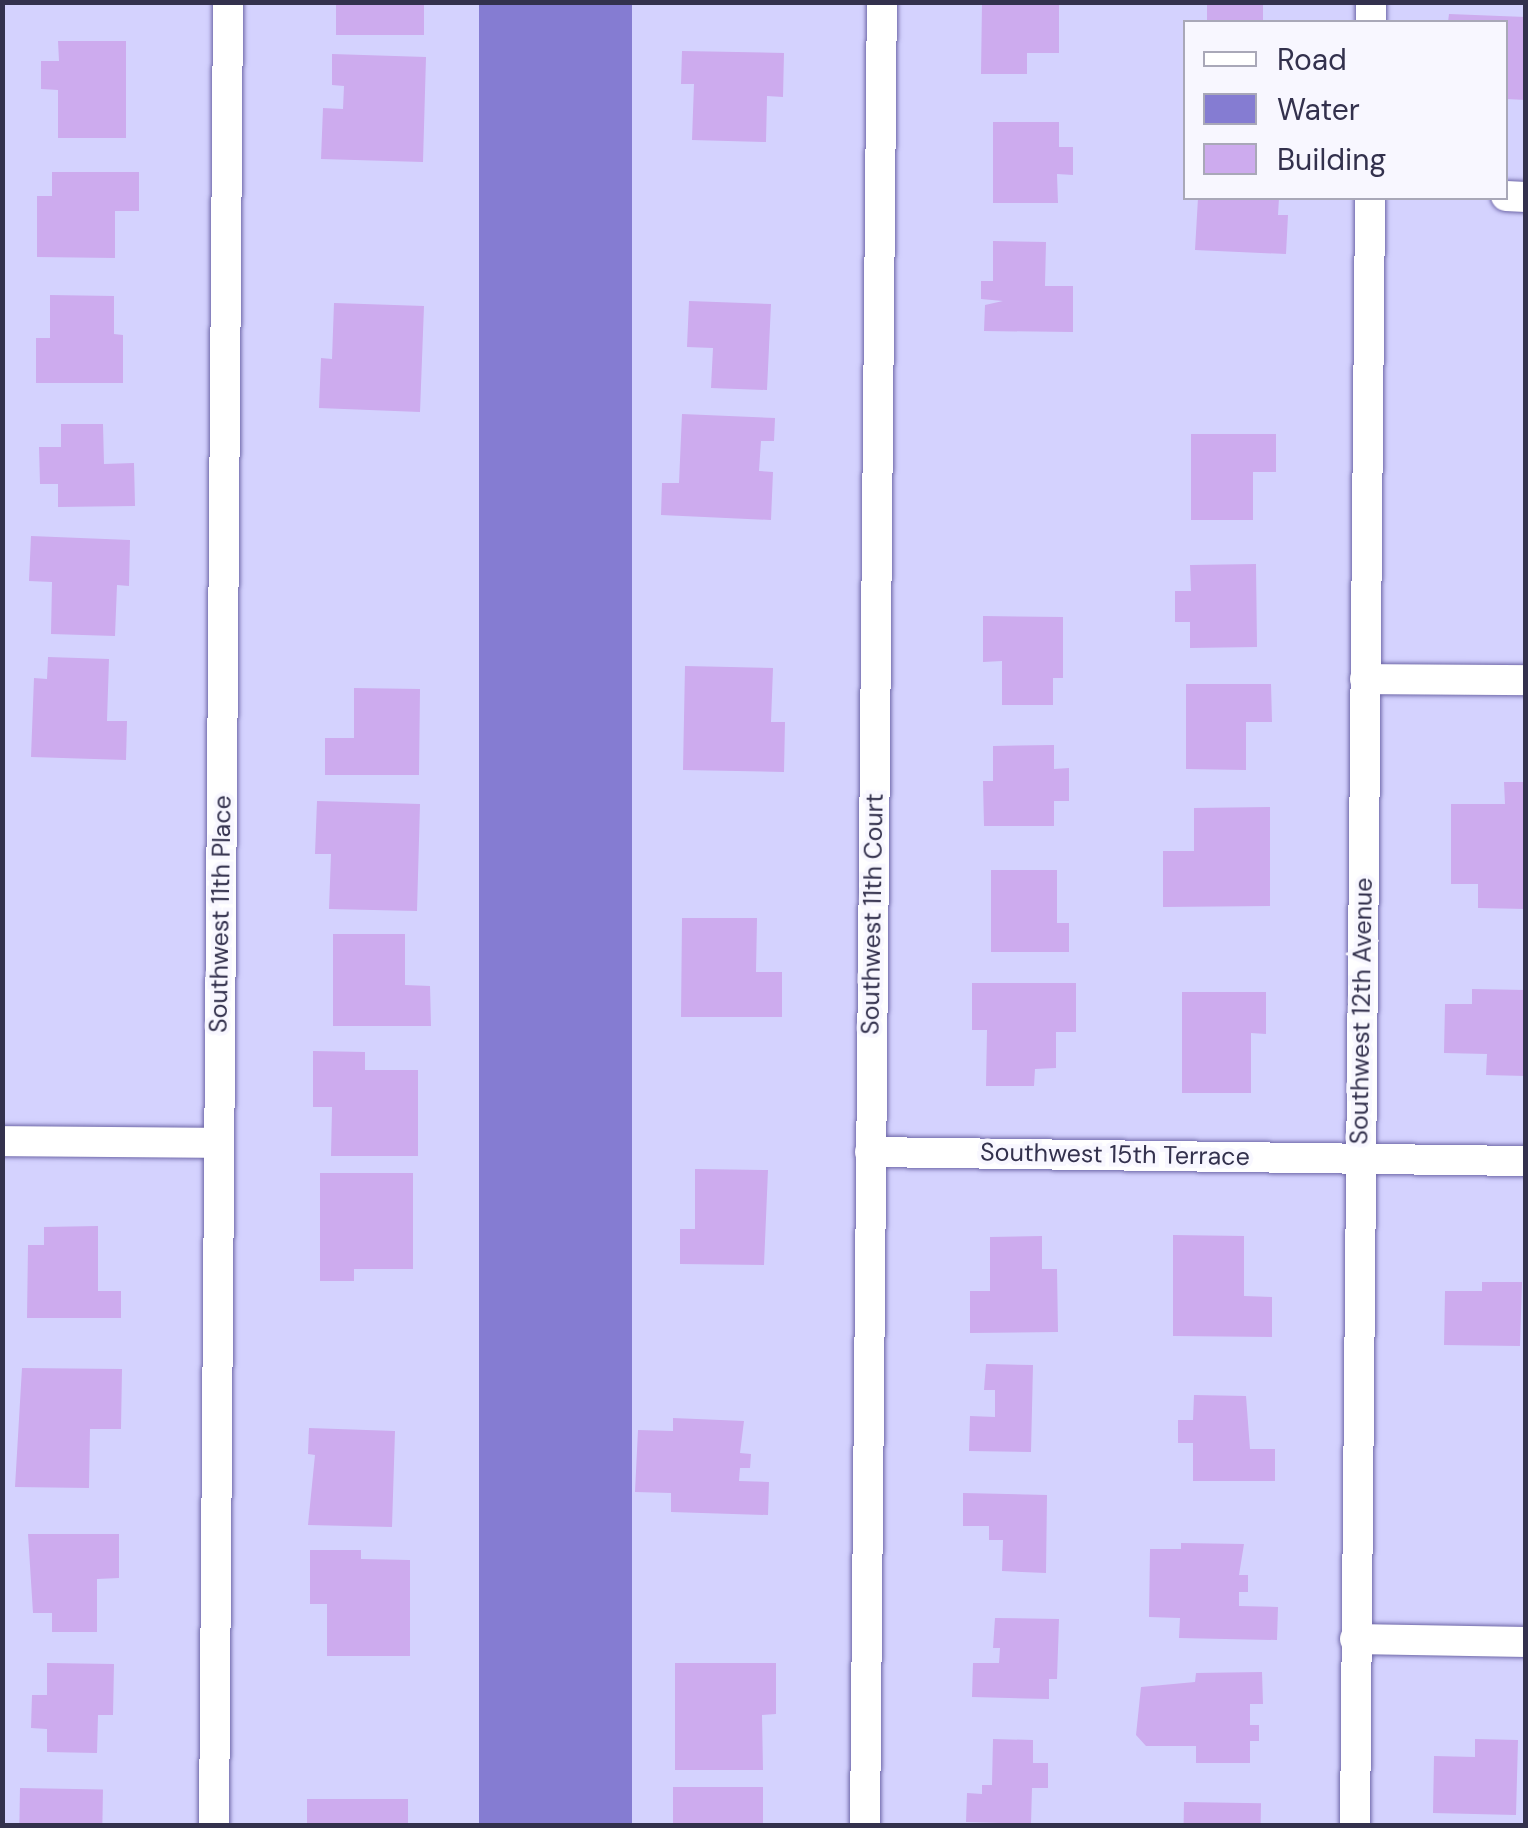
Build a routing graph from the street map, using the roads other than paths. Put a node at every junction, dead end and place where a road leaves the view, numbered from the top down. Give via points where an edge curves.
1 (228, 2) edge
2 (882, 2) edge
3 (1370, 200) edge
4 (1365, 678) junction
5 (1526, 680) edge
6 (2, 1141) edge
7 (218, 1143) junction
8 (870, 1152) junction
9 (1360, 1159) junction
10 (1526, 1161) edge
11 (1355, 1639) junction
12 (1526, 1642) edge
13 (214, 1826) edge
14 (865, 1826) edge
15 (1354, 1826) edge

1 - 7 street, Southwest 11th Place
2 - 8 street, Southwest 11th Court
3 - 4 street, Southwest 12th Avenue
4 - 5 street
4 - 9 street, Southwest 12th Avenue
6 - 7 street
7 - 13 street, Southwest 11th Place
8 - 9 street, Southwest 15th Terrace
8 - 14 street, Southwest 11th Court
9 - 10 street, Southwest 15th Terrace
9 - 11 street, Southwest 12th Avenue
11 - 12 street
11 - 15 street, Southwest 12th Avenue

